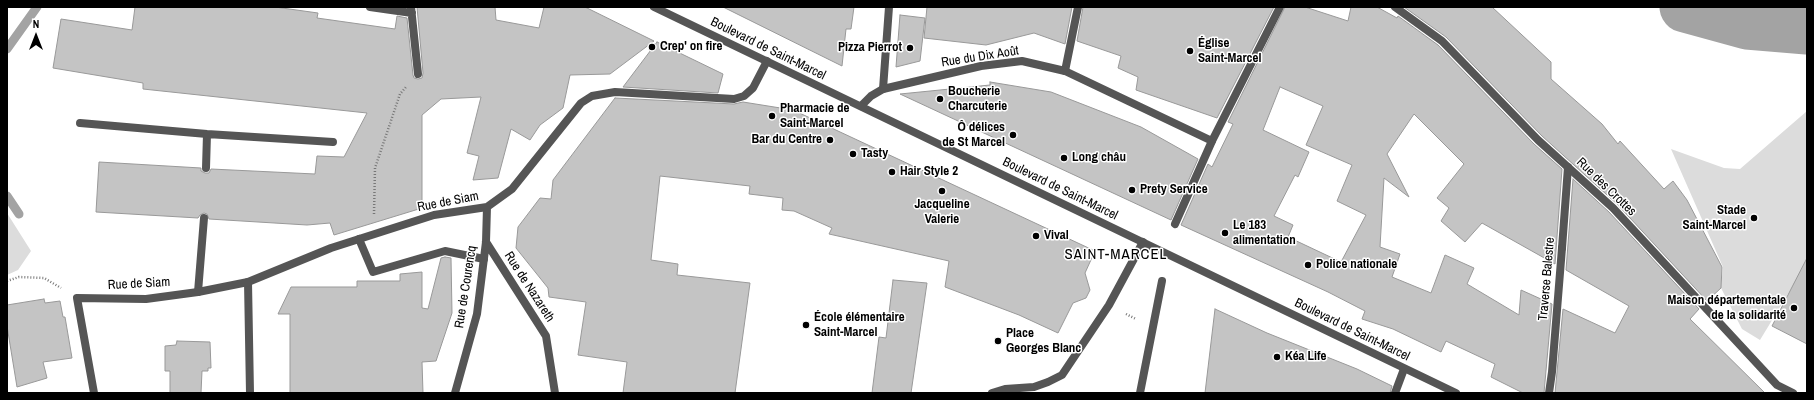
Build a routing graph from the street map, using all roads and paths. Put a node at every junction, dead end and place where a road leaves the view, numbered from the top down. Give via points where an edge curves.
1 (370, 7) edge
2 (654, 7) edge
3 (890, 7) edge
4 (1078, 7) edge
5 (1280, 7) edge
6 (1395, 7) edge
7 (411, 10) edge
8 (767, 61) junction
9 (1065, 71) junction
10 (418, 74) joint
11 (883, 89) junction
12 (861, 106) junction
13 (80, 123) dead end
14 (207, 134) junction
15 (1212, 141) junction
16 (333, 142) dead end
17 (1568, 166) junction
18 (206, 168) dead end
19 (487, 207) junction
20 (204, 218) dead end
21 (1174, 224) dead end
22 (373, 235) junction
23 (359, 239) junction
24 (486, 242) junction
25 (1143, 242) junction
26 (484, 260) junction
27 (7, 281) edge
28 (1162, 281) dead end
29 (248, 282) junction
30 (198, 292) junction
31 (77, 298) junction
32 (1404, 369) junction
33 (94, 393) edge
34 (250, 393) edge
35 (455, 393) edge
36 (555, 393) edge
37 (992, 393) edge
38 (1140, 393) edge
39 (1395, 393) edge
40 (1456, 393) edge
41 (1549, 393) edge
42 (1793, 393) edge

1 - 7 street
2 - 8 street, Boulevard de Saint-Marcel
3 - 11 street
4 - 9 street
5 - 15 street
6 - 17 street, Rue des Crottes via 1442,41 1538,140
7 - 10 street
8 - 12 street, Boulevard de Saint-Marcel
8 - 19 street, Rue de Siam via 753,88 744,96 734,99 615,92 592,96 581,103 512,189
9 - 11 street, Rue du Dix Août via 1022,61 981,66
9 - 15 street, Rue du Dix Août
10 - 22 path via 400,94 375,168
11 - 12 street, Rue du Dix Août
12 - 25 street, Boulevard de Saint-Marcel
13 - 14 street
14 - 16 street
14 - 18 street
15 - 21 street
17 - 41 street, Traverse Balestre
17 - 42 street, Rue des Crottes via 1612,208 1777,385
19 - 22 street, Rue de Siam via 434,215
19 - 24 street, Rue de Courencq
20 - 30 street
22 - 23 street, Rue de Siam
23 - 26 street via 373,272 445,251
23 - 29 street, Rue de Siam
24 - 26 street, Rue de Courencq
24 - 36 street, Rue de Nazareth via 546,336
25 - 32 street, Boulevard de Saint-Marcel
25 - 37 street via 1109,305 1062,375 1034,387 1005,389
26 - 35 street, Rue de Courencq via 477,314
27 - 31 path via 19,277 44,278
28 - 38 street
29 - 30 street, Rue de Siam
29 - 34 street
30 - 31 street, Rue de Siam via 146,299
31 - 33 street
32 - 39 street
32 - 40 street, Boulevard de Saint-Marcel

